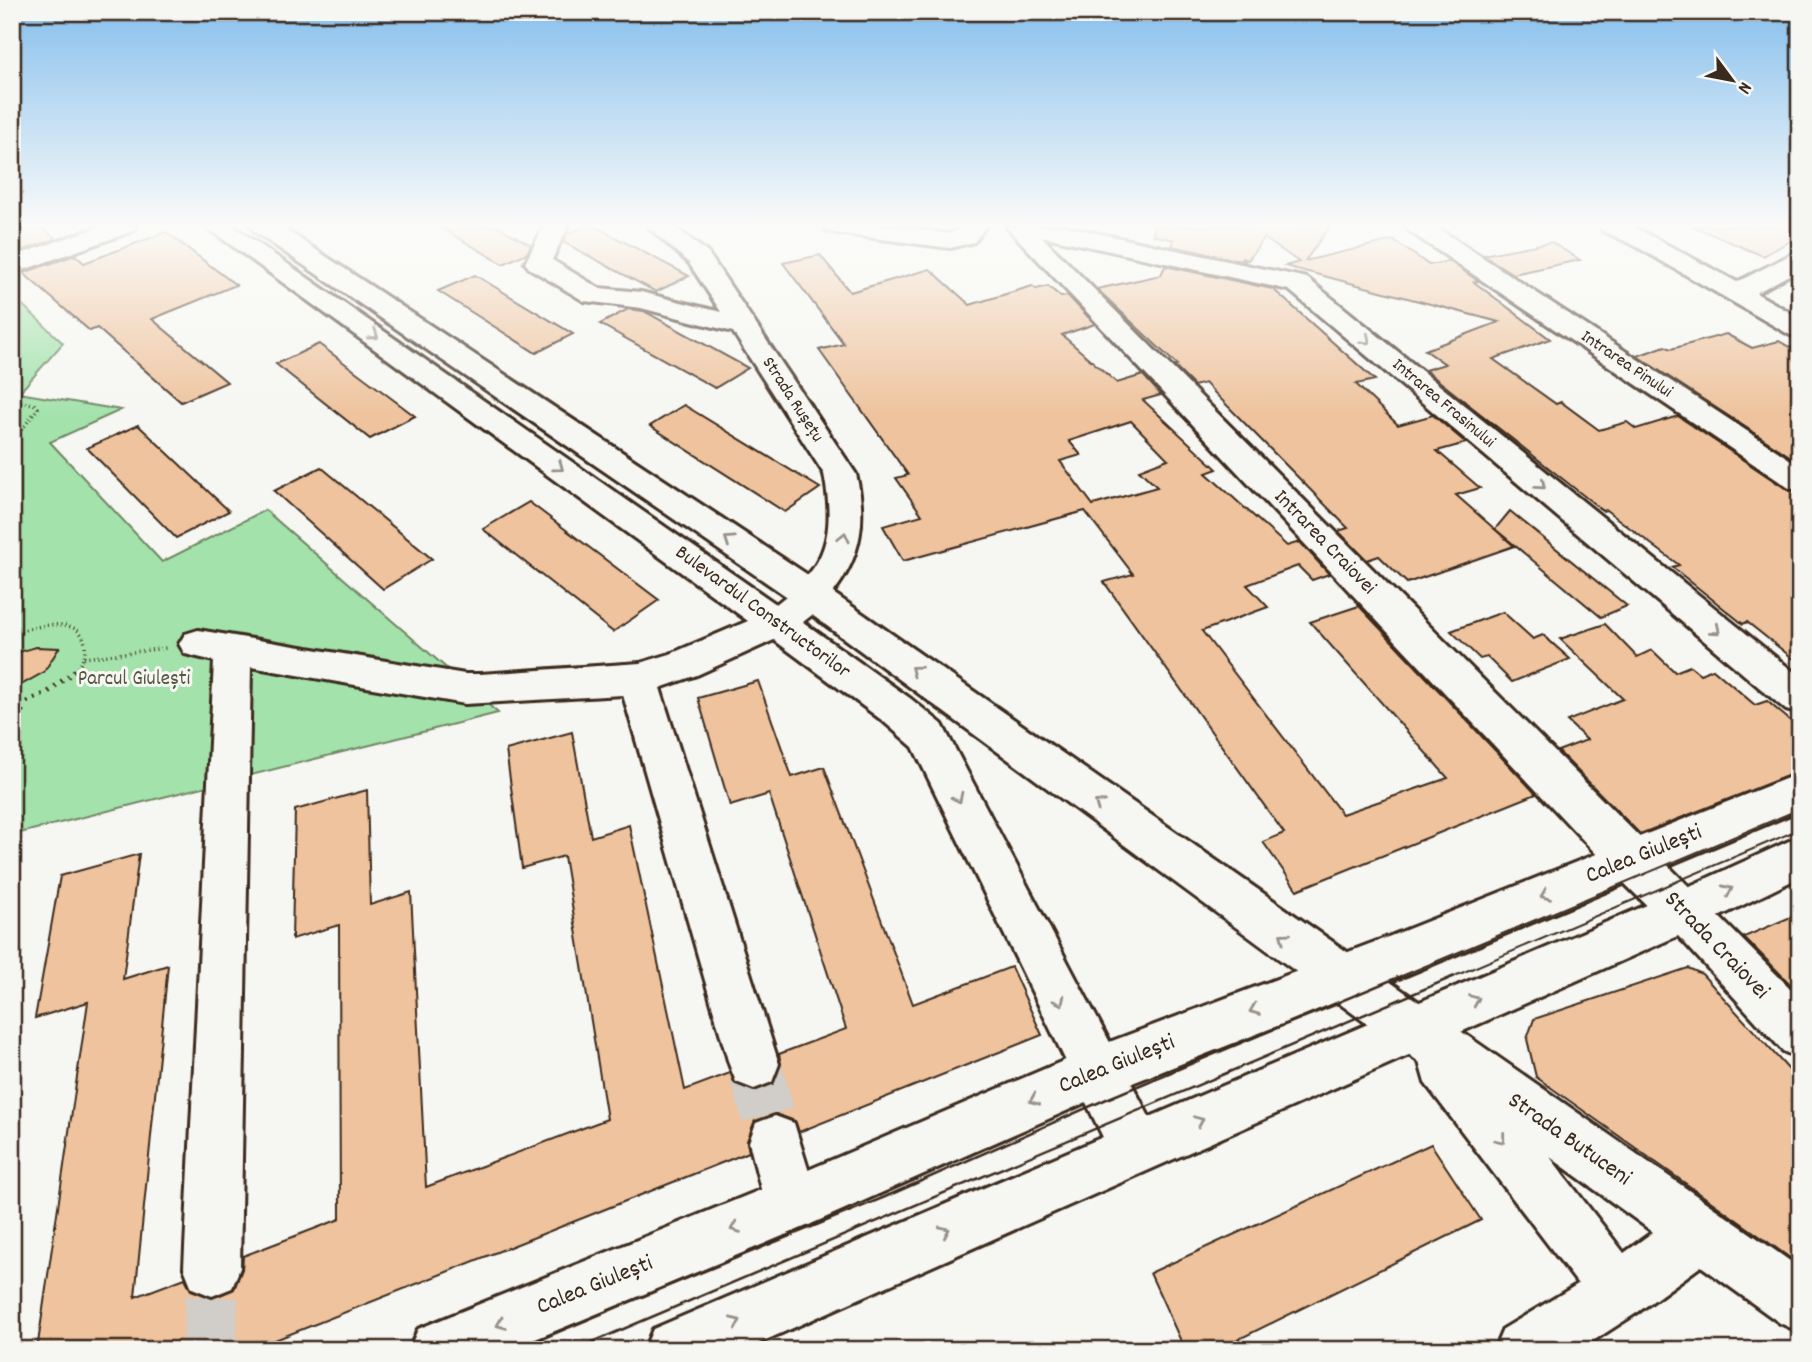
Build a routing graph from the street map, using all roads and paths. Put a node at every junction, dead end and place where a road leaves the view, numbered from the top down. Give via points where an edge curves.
1 (322, 290) edge
2 (344, 290) edge
3 (584, 290) edge
4 (720, 290) edge
5 (1079, 290) edge
6 (1305, 290) edge
7 (1513, 290) edge
8 (1731, 290) edge
9 (1743, 290) edge
10 (1737, 293) junction
11 (744, 326) junction
12 (1800, 330) edge
13 (421, 350) junction
14 (12, 401) edge
15 (12, 443) edge
16 (1800, 481) edge
17 (810, 596) junction
18 (776, 622) junction
19 (12, 634) edge
20 (216, 647) junction
21 (83, 658) junction
22 (638, 678) junction
23 (1800, 699) edge
24 (962, 705) junction
25 (23, 706) junction
26 (12, 708) edge
27 (929, 736) junction
28 (12, 759) edge
29 (1800, 791) edge
30 (1800, 855) edge
31 (1631, 860) junction
32 (1684, 911) junction
33 (1340, 976) junction
34 (1413, 1028) junction
35 (1800, 1034) edge
36 (754, 1063) tunnel mouth
37 (1096, 1072) junction
38 (775, 1142) tunnel mouth
39 (1136, 1147) junction
40 (792, 1205) junction
41 (1702, 1235) junction
42 (212, 1268) tunnel mouth
43 (1618, 1292) junction
44 (1800, 1303) edge
45 (439, 1350) edge
46 (674, 1350) edge
47 (1524, 1350) edge

1 -> 13 street, Bulevardul Constructorilor
2 - 13 street, Bulevardul Constructorilor
3 - 11 street
4 - 11 street, Strada Rușețu
5 - 31 street, Intrarea Craiovei
6 -> 23 street, Intrarea Frasinului
7 - 16 street, Intrarea Pinului
8 - 10 street
9 - 10 street
10 - 12 street
17 -> 11 street, Strada Rușețu via 843,545 847,498 840,474
17 -> 13 street, Bulevardul Constructorilor
13 -> 18 street, Bulevardul Constructorilor
14 - 15 path via 38,408
17 - 18 street, Strada Rușețu
24 -> 17 street, Bulevardul Constructorilor
18 - 22 street, Strada Rușețu via 671,671
18 - 27 street, Bulevardul Constructorilor
19 - 21 path via 41,626 73,628 86,645
20 - 21 path
20 - 22 street, Strada Rușețu via 465,688 510,689
20 - 42 street
21 - 25 path via 62,684
22 - 36 street
24 - 27 street
33 -> 24 street, Bulevardul Constructorilor
25 - 26 path
25 - 28 path
27 -> 37 street, Bulevardul Constructorilor
29 - 31 street, Calea Giulești
32 -> 30 street
31 - 32 street, Strada Craiovei
31 -> 33 street, Calea Giulești
34 -> 32 street
32 - 35 street, Strada Craiovei
33 - 34 street, Strada Butuceni
33 -> 37 street, Calea Giulești
39 -> 34 street
34 - 41 street, Strada Butuceni
34 -> 43 street
37 - 39 street, Bulevardul Constructorilor
37 -> 40 street, Calea Giulești
38 - 40 street
46 -> 39 street
40 -> 45 street, Calea Giulești
41 - 43 street
41 - 44 street, Strada Butuceni
43 - 47 street

